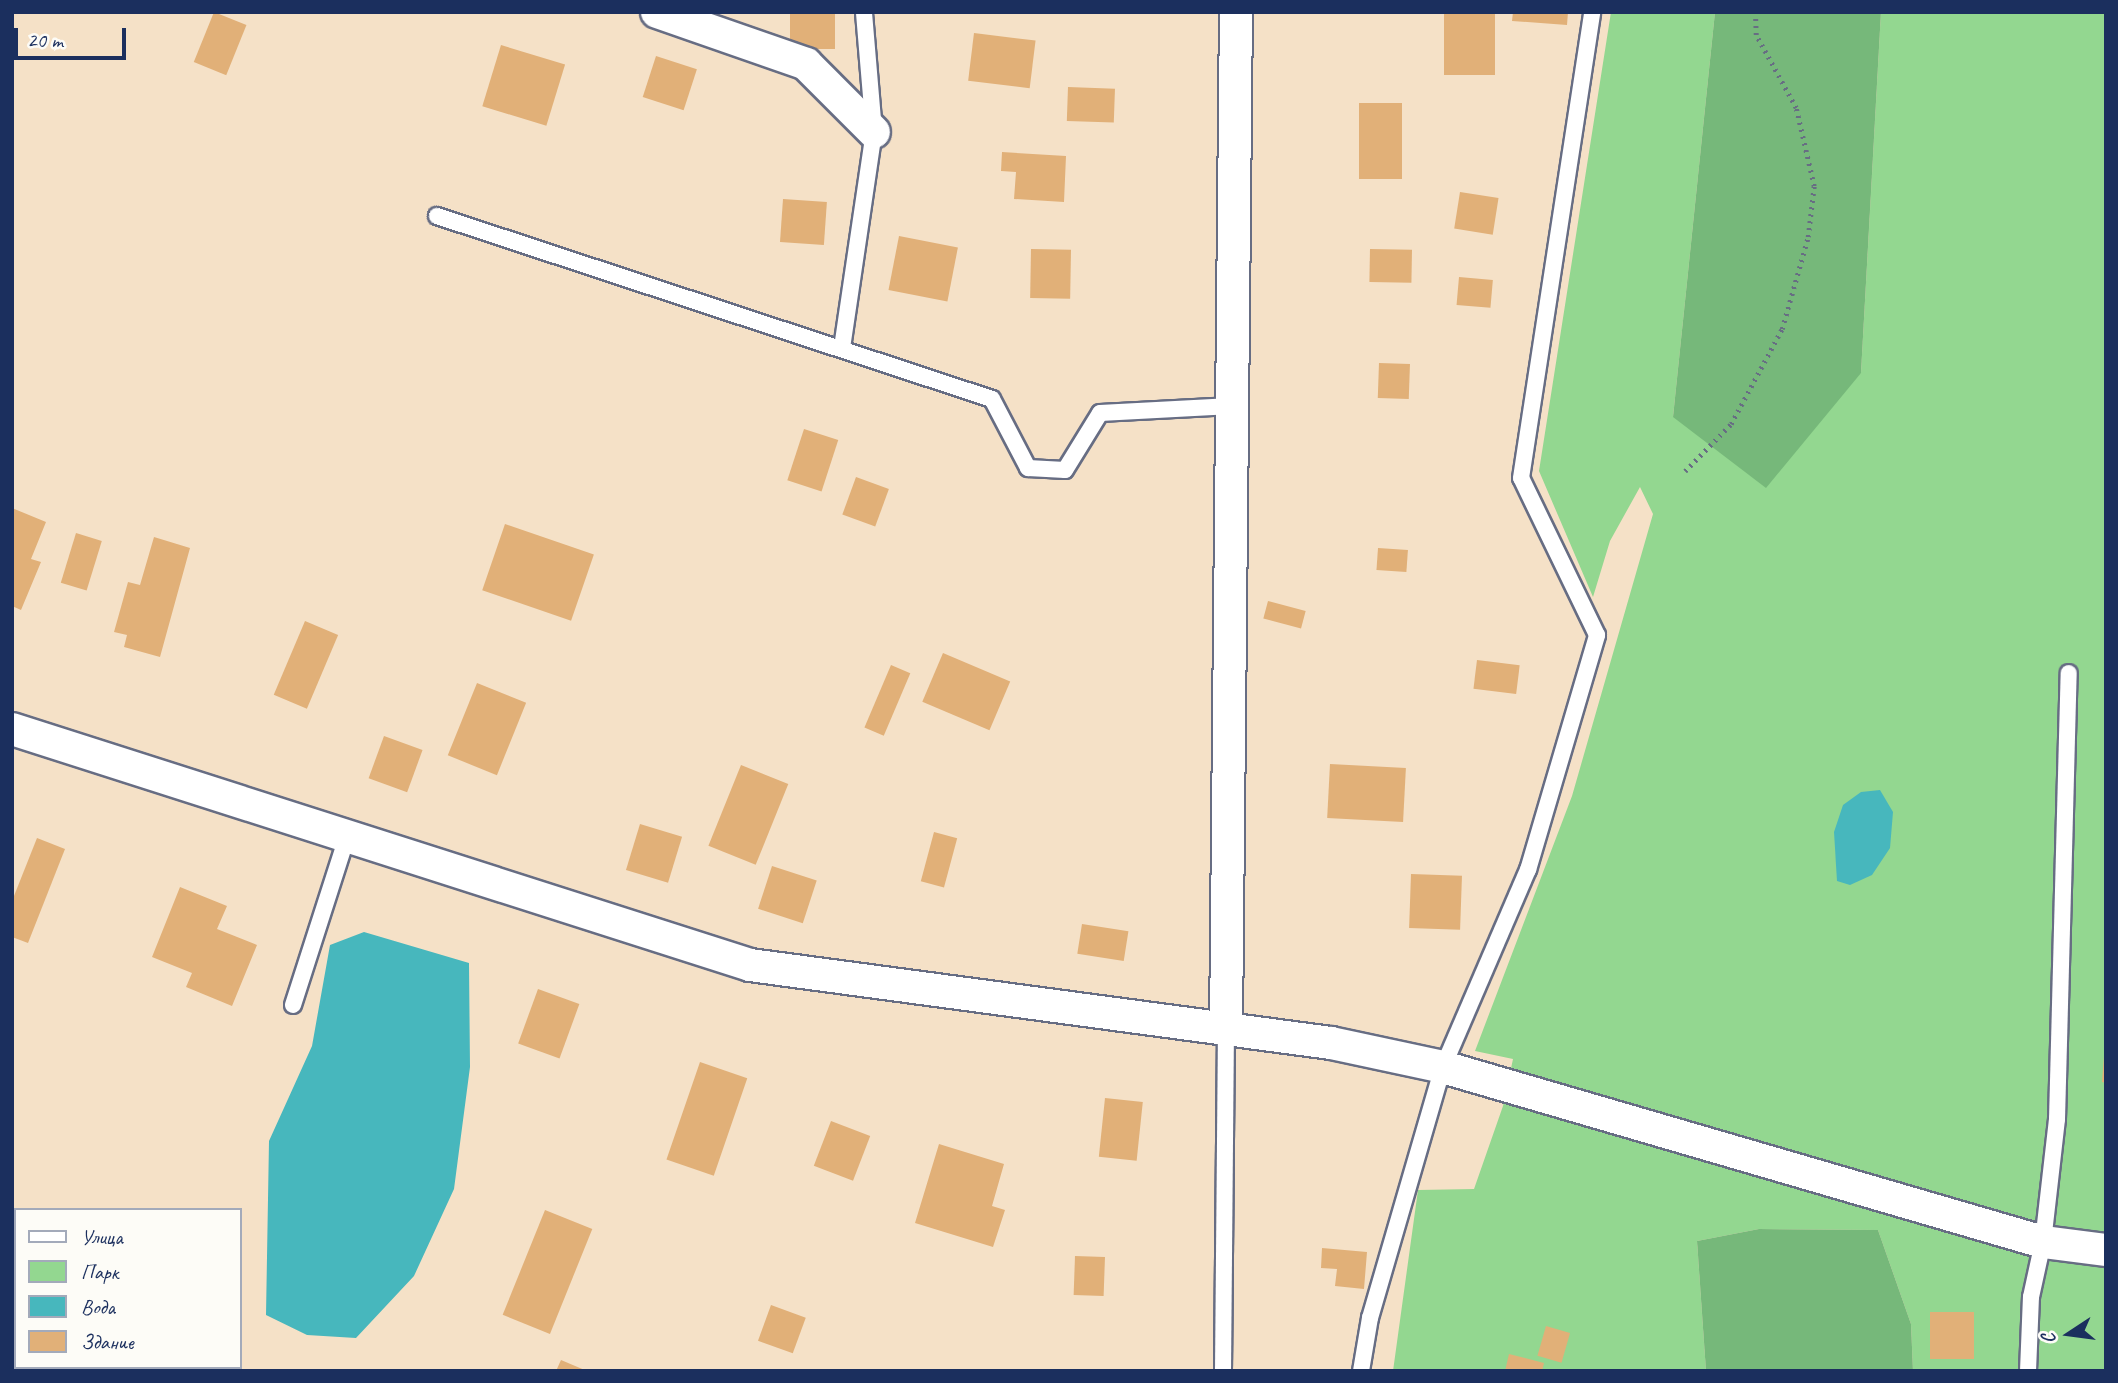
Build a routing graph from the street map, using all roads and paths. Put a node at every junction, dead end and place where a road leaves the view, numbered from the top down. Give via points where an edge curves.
1 (657, 12) edge
2 (864, 12) edge
3 (1236, 12) edge
4 (1592, 12) edge
5 (1755, 12) edge
6 (874, 132) junction
7 (438, 216) dead end
8 (842, 348) junction
9 (1232, 406) junction
10 (1685, 471) dead end
11 (2068, 673) dead end
12 (12, 729) edge
13 (347, 837) junction
14 (293, 1005) dead end
15 (1226, 1030) junction
16 (1443, 1067) junction
17 (2043, 1242) junction
18 (2106, 1250) edge
19 (1223, 1371) edge
20 (1361, 1371) edge
21 (2028, 1371) edge

1 - 6 street via 806,64
2 - 6 lane
3 - 9 street
4 - 16 lane via 1521,478 1597,635 1528,870
5 - 10 path via 1756,35 1796,108 1814,186 1808,237 1782,329 1731,424
6 - 8 lane
7 - 8 lane
8 - 9 lane via 992,399 1028,468 1065,471 1100,413
9 - 15 street
11 - 17 lane via 2057,1119
12 - 13 street
13 - 14 lane
13 - 15 street via 750,965
15 - 16 street via 1331,1043
15 - 19 lane
16 - 17 street
16 - 20 lane via 1370,1318
17 - 18 street
17 - 21 lane via 2031,1297

